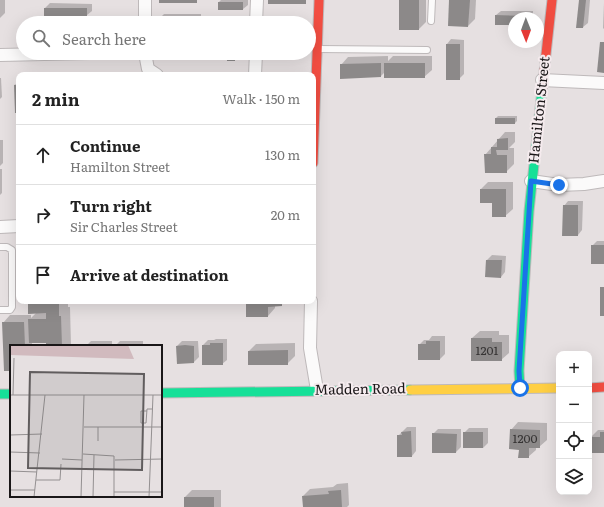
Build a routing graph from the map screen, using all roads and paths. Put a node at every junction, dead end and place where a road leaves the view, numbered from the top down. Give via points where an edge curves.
1 (145, 0) edge
2 (257, 0) edge
3 (319, 0) edge
4 (432, 0) edge
5 (552, 0) edge
6 (145, 16) edge
7 (256, 16) edge
8 (431, 21) dead end
9 (317, 49) junction
10 (427, 50) dead end
11 (0, 55) edge
12 (16, 55) edge
13 (146, 60) edge
14 (256, 60) edge
15 (152, 72) edge
16 (255, 72) edge
17 (315, 72) edge
18 (542, 80) junction
19 (604, 83) edge
20 (531, 181) junction
21 (604, 181) edge
22 (16, 226) edge
23 (0, 227) edge
24 (0, 247) edge
25 (311, 304) edge
26 (0, 310) edge
27 (604, 387) edge
28 (520, 388) junction
29 (556, 388) edge
30 (592, 388) edge
31 (317, 390) junction
32 (162, 392) edge

1 - 6 street
2 - 7 street
3 - 9 street
4 - 8 lane
5 - 18 street, Hamilton Street
9 - 10 lane
9 - 17 street
11 - 12 street
13 - 15 street via 148,69
14 - 16 street
18 - 19 street
18 - 20 street, Hamilton Street
20 - 21 street via 559,185
20 - 28 street, Hamilton Street
22 - 23 street
24 - 26 lane via 12,250 12,307 10,310
25 - 31 street via 310,348
27 - 30 street
28 - 29 street, Madden Road
28 - 31 street, Madden Road
31 - 32 street, Madden Road

